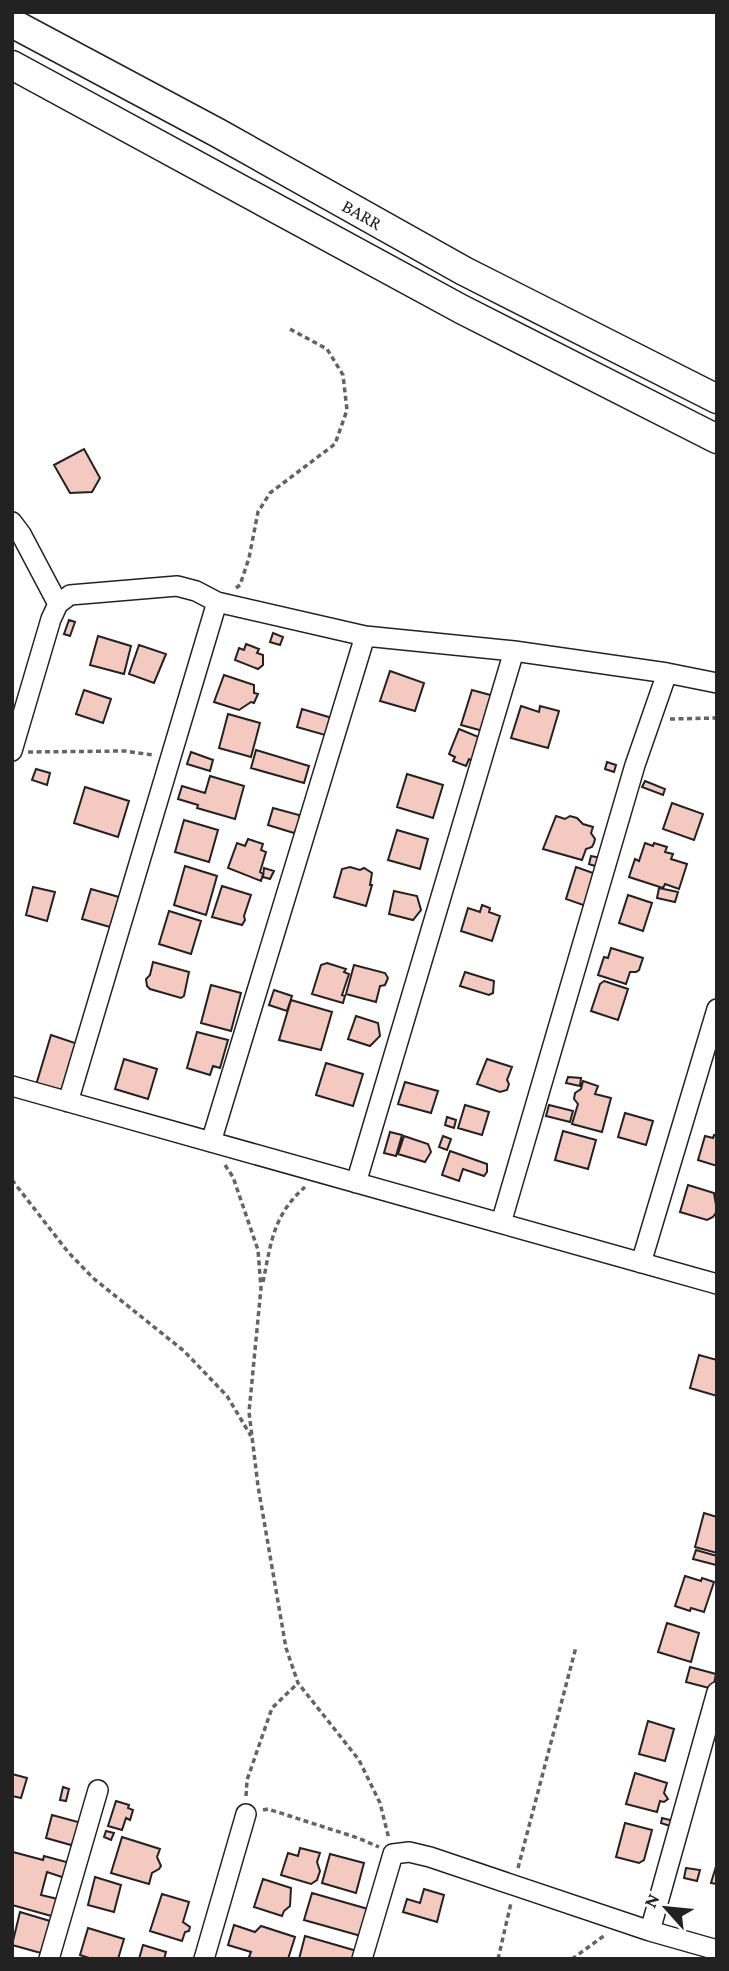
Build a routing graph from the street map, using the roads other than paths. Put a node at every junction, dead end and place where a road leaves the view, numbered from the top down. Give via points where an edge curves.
1 (12, 23) edge
2 (12, 65) edge
3 (717, 399) edge
4 (717, 439) edge
5 (12, 522) edge
6 (218, 602) junction
7 (58, 604) junction
8 (365, 636) junction
9 (514, 651) junction
10 (667, 673) junction
11 (717, 683) edge
12 (19, 752) edge
13 (717, 1009) edge
14 (12, 1086) edge
15 (68, 1102) junction
16 (211, 1142) junction
17 (356, 1183) junction
18 (500, 1223) junction
19 (641, 1263) junction
20 (717, 1284) edge
21 (717, 1692) edge
22 (98, 1790) dead end
23 (246, 1814) road end
24 (650, 1931) junction
25 (717, 1950) edge
26 (49, 1959) edge
27 (204, 1959) edge
28 (362, 1959) edge

1 - 3 highway, BARR via 464,271
2 - 4 highway, BARR via 461,309
5 - 7 street
6 - 7 street via 177,586 70,595
6 - 8 street
6 - 15 street
7 - 12 street
8 - 9 street
8 - 16 street
9 - 10 street
9 - 17 street
10 - 11 street
10 - 18 street via 635,765
13 - 19 street
14 - 15 street
15 - 16 street
16 - 17 street
17 - 18 street
18 - 19 street
19 - 20 street
21 - 24 street
22 - 26 street
23 - 27 street
24 - 25 street
24 - 28 street via 409,1852 393,1854

